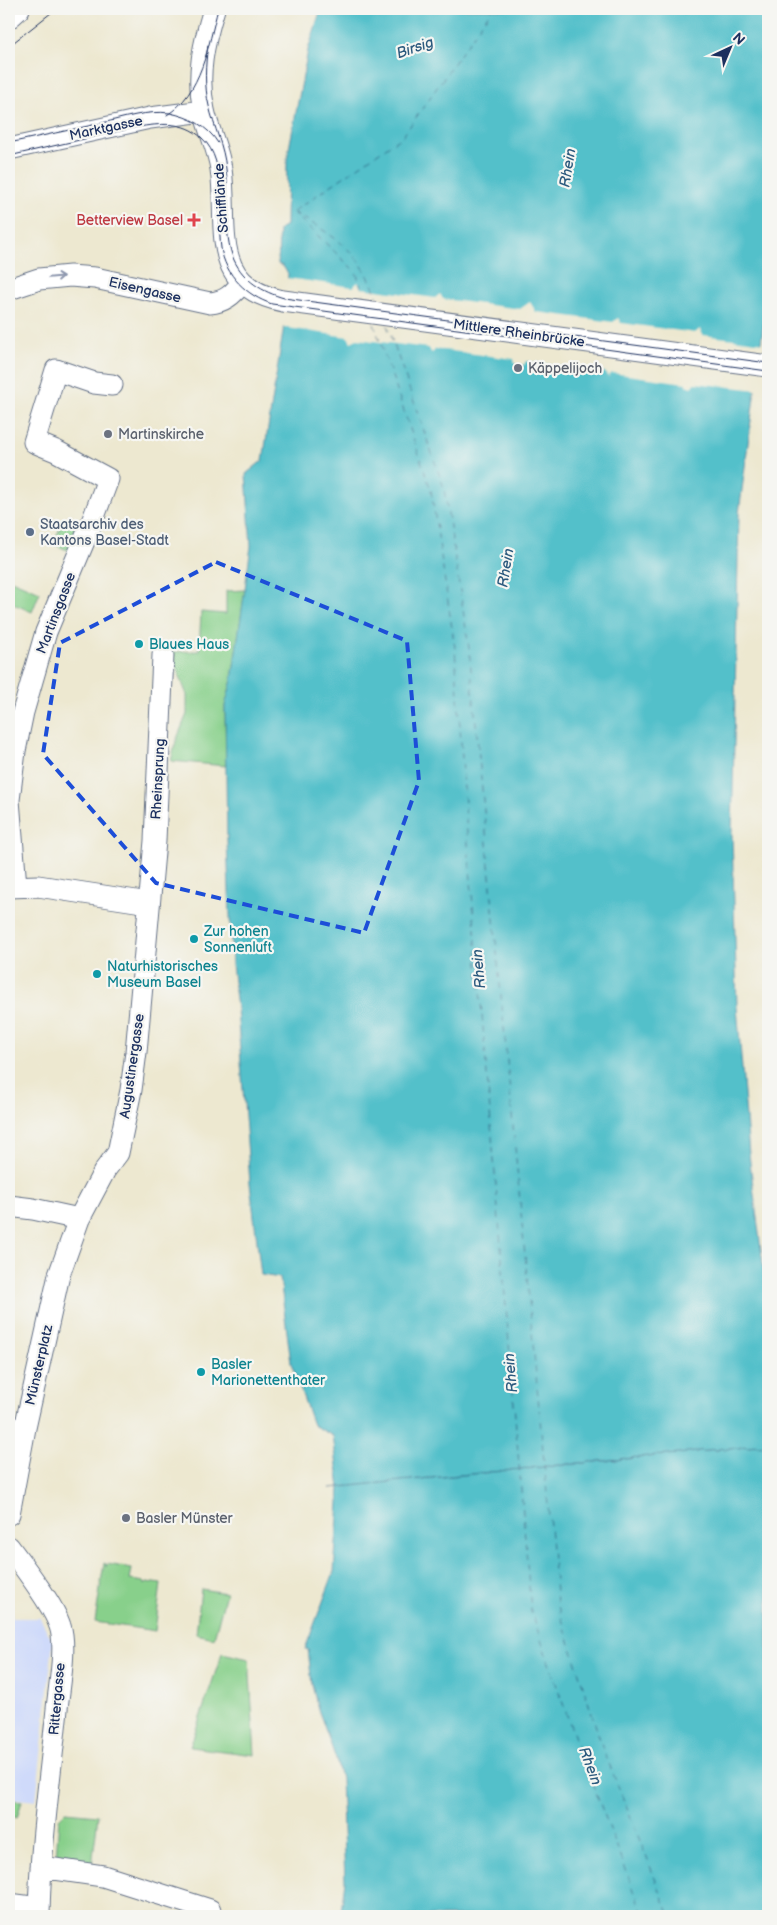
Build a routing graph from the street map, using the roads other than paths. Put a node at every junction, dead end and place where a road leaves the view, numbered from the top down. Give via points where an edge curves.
1 (19, 9) edge
2 (214, 9) edge
3 (9, 18) edge
4 (204, 111) junction
5 (9, 149) edge
6 (242, 282) junction
7 (9, 289) edge
8 (768, 366) edge
9 (112, 385) dead end
10 (108, 479) junction
11 (79, 482) dead end
12 (163, 655) dead end
13 (12, 886) edge
14 (149, 903) junction
15 (9, 1206) edge
16 (79, 1219) junction
17 (9, 1514) edge
18 (9, 1546) edge
19 (41, 1867) junction
20 (9, 1904) edge
21 (210, 1910) dead end
22 (39, 1912) edge

1 - 3 street
2 - 4 street, Schifflände via 199,75
4 - 5 street, Marktgasse via 150,118
4 - 6 street, Schifflände via 220,164 227,255
7 -> 6 street, Eisengasse via 39,279 70,276 95,278 210,304 227,299
6 - 8 street, Mittlere Rheinbrücke via 252,291 270,299
9 - 10 street via 94,383 56,370 34,442
10 - 11 street
10 - 13 street, Martinsgasse via 46,632 23,712 10,800
12 - 14 street, Rheinsprung via 159,776
13 - 14 street, Martinsgasse via 38,886
14 - 16 street, Augustinergasse via 136,1052 118,1153 105,1170
15 - 16 street
16 - 17 street, Münsterplatz via 59,1275
18 - 19 street, Rittergasse via 50,1606 62,1636
19 - 21 street via 103,1876
19 - 22 street, Rittergasse
20 - 22 street

